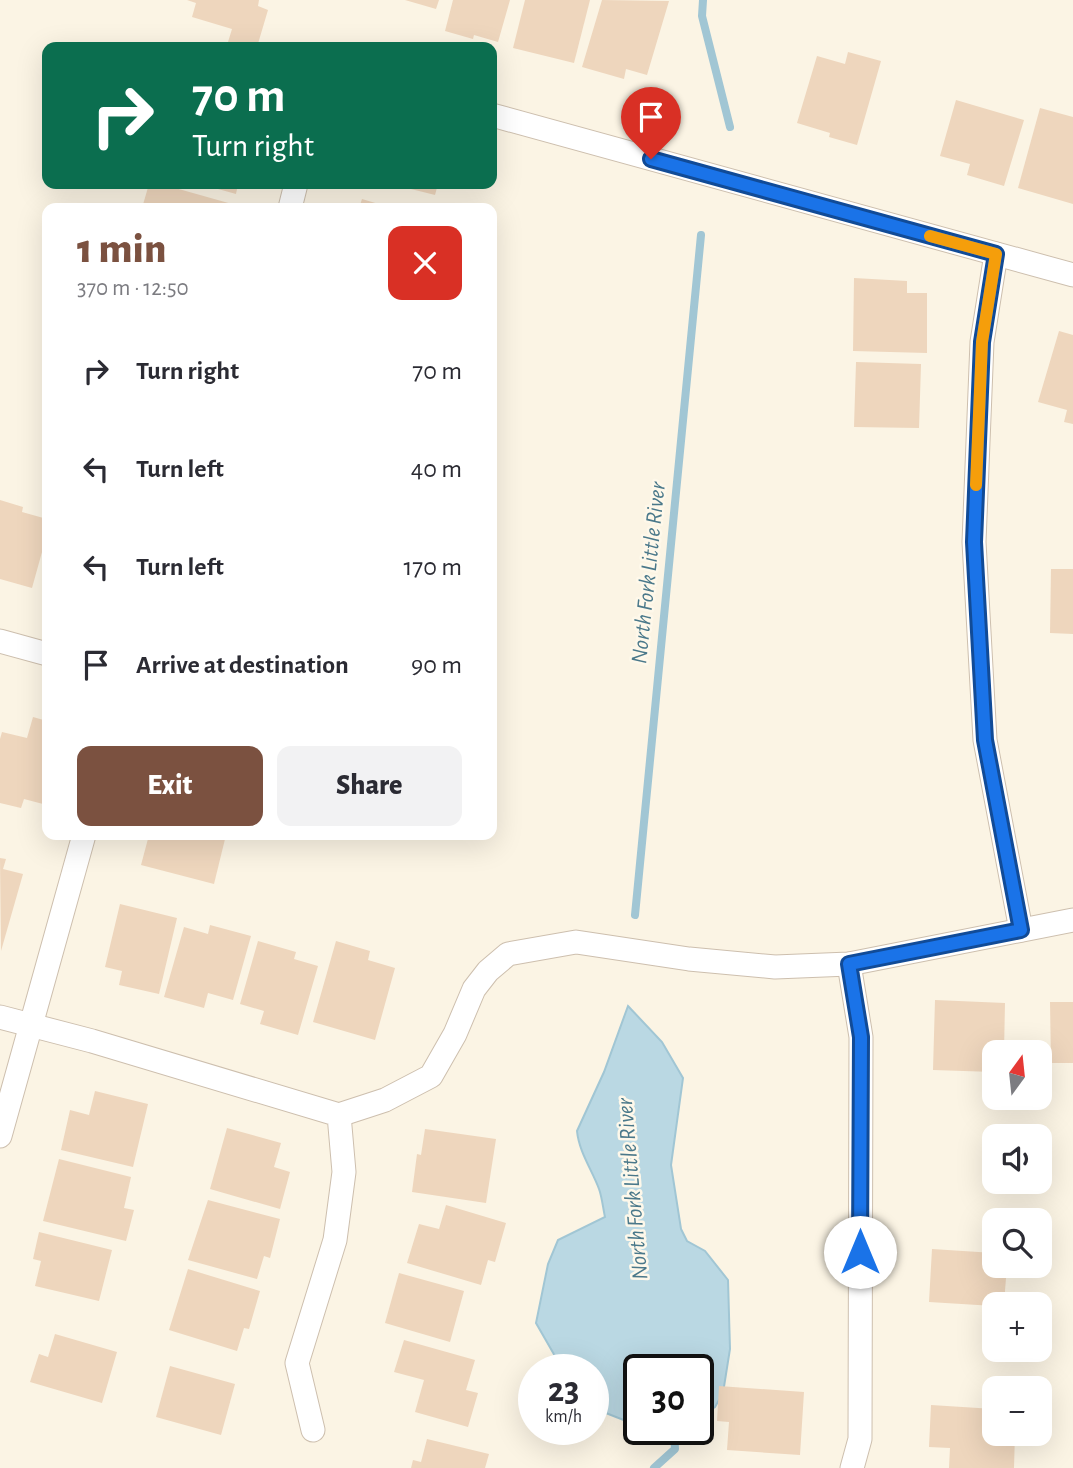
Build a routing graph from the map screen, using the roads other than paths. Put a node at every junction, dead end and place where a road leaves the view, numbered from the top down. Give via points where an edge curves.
1 (497, 116) edge
2 (996, 254) junction
3 (1073, 275) edge
4 (0, 641) edge
5 (42, 653) edge
6 (83, 840) edge
7 (1073, 920) edge
8 (1021, 930) junction
9 (849, 964) junction
10 (0, 1017) edge
11 (31, 1026) junction
12 (339, 1115) junction
13 (0, 1136) edge
14 (313, 1430) dead end
15 (852, 1468) edge

1 - 2 street
2 - 3 street
2 - 8 street via 982,342 974,542 985,740
4 - 5 street
6 - 11 street
7 - 8 street
8 - 9 street
9 - 12 street via 775,967 576,942 508,954 474,989 432,1076 385,1100
9 - 15 street via 861,1037 860,1440
10 - 11 street
11 - 12 street
11 - 13 street
12 - 14 street via 344,1172 335,1240 297,1363

